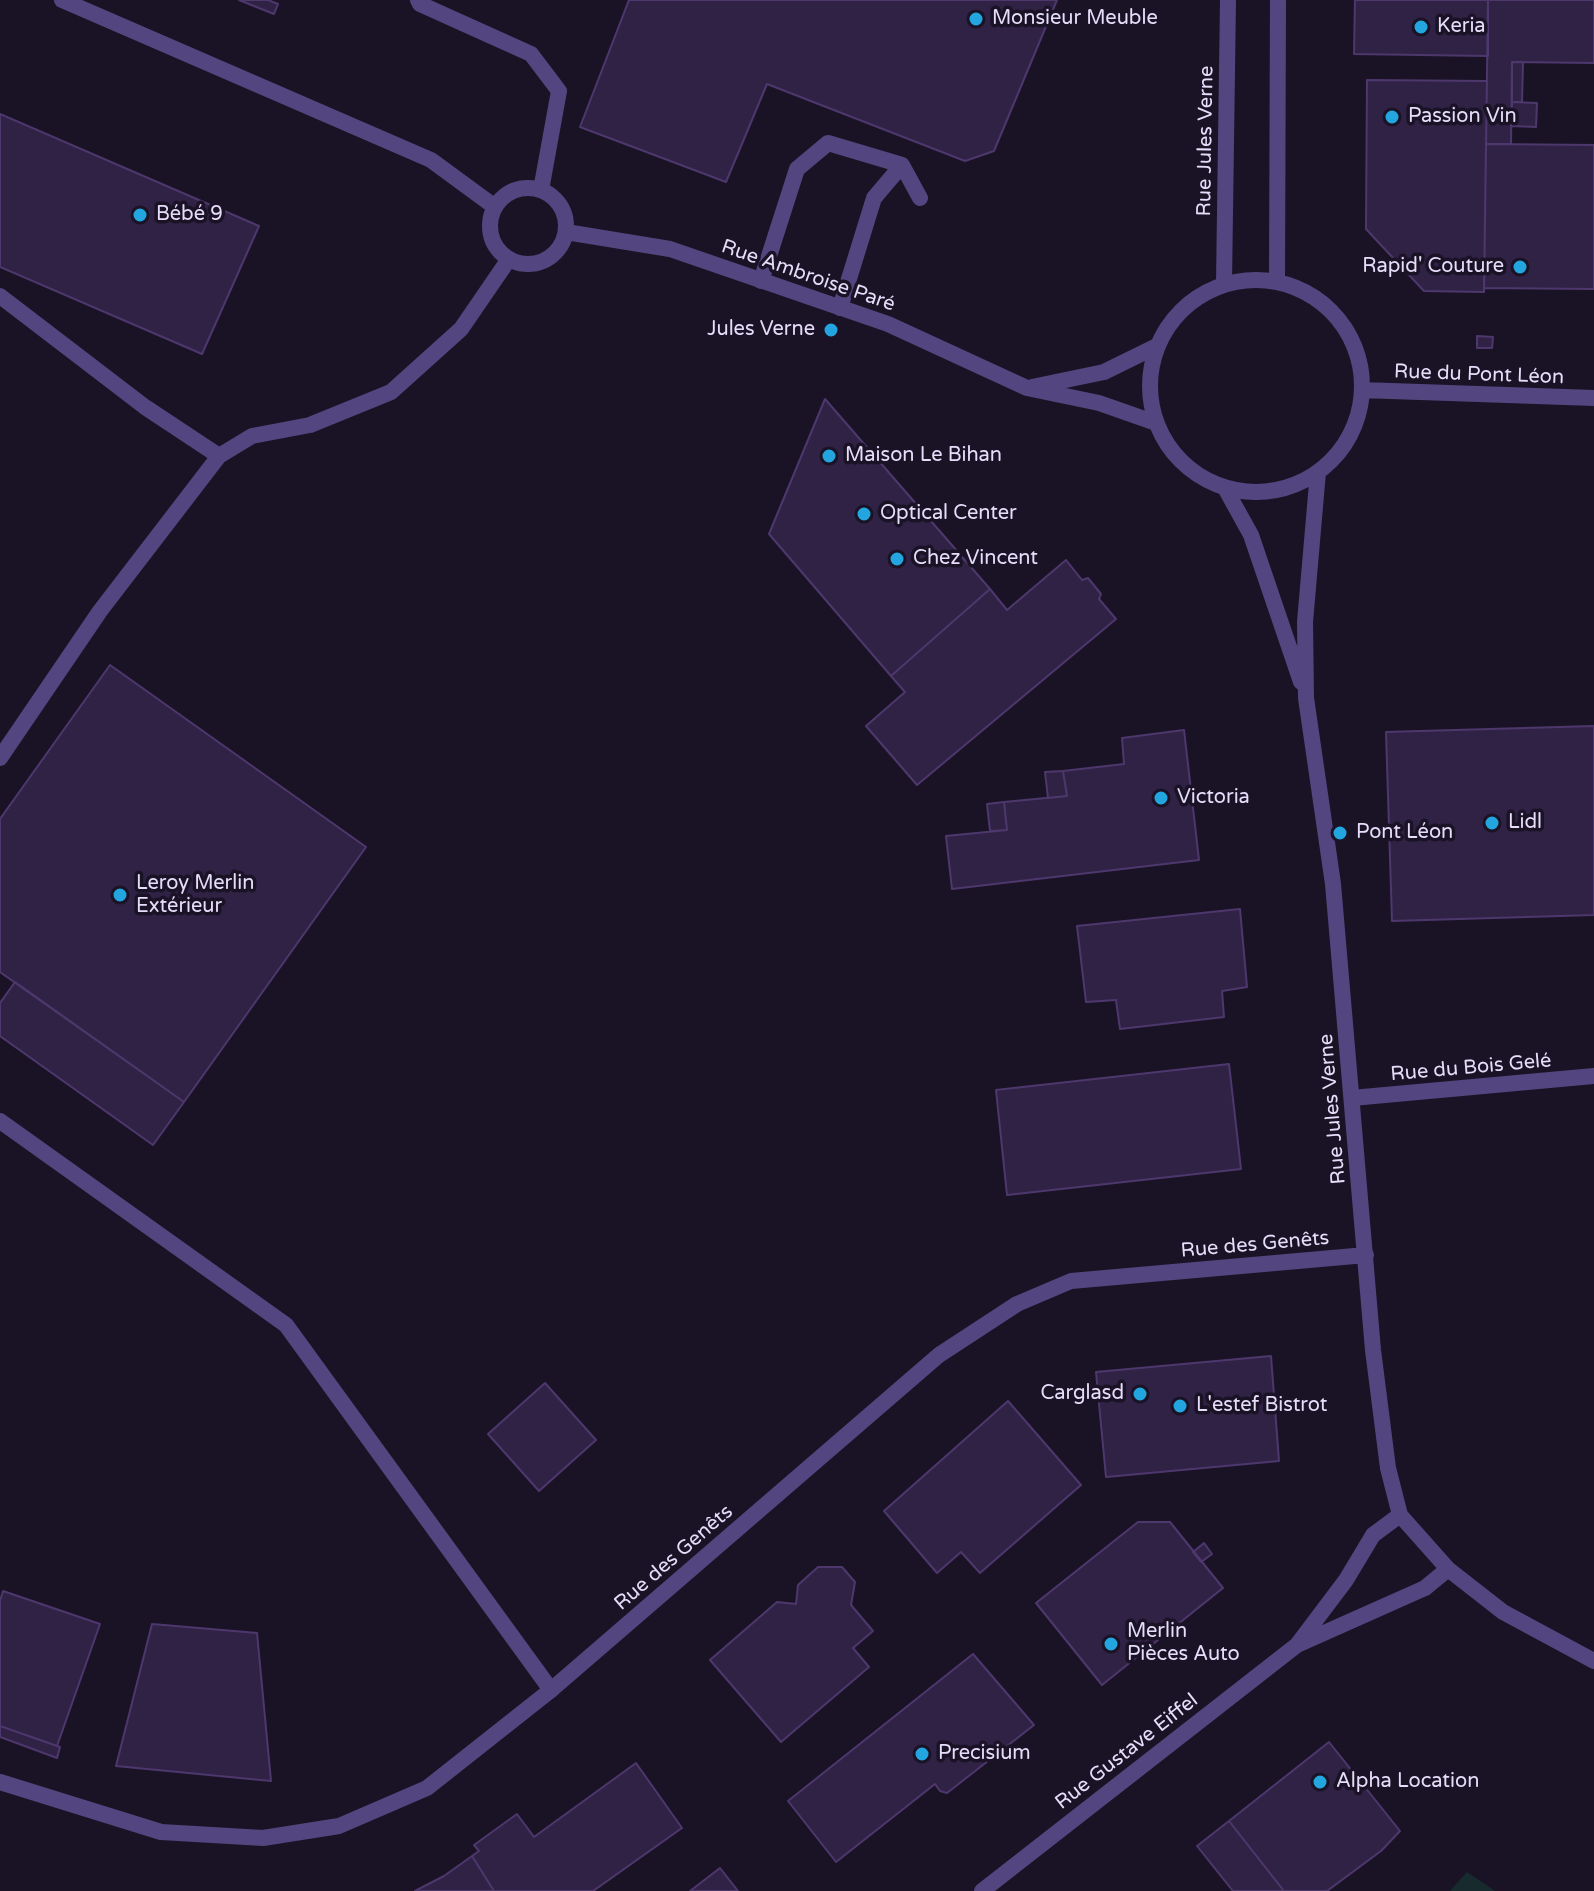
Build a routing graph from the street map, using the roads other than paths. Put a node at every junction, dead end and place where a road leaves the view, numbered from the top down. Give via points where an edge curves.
1 (62, 0) edge
2 (418, 0) edge
3 (1228, 0) edge
4 (1278, 0) edge
5 (902, 165) junction
6 (541, 190) junction
7 (920, 198) dead end
8 (495, 207) junction
9 (566, 232) junction
10 (509, 259) junction
11 (761, 281) junction
12 (1277, 281) junction
13 (1224, 283) junction
14 (0, 296) edge
15 (840, 308) junction
16 (1157, 346) junction
17 (1027, 388) junction
18 (1362, 390) junction
19 (1594, 398) edge
20 (1156, 423) junction
21 (219, 456) junction
22 (1318, 472) junction
23 (1225, 488) junction
24 (1306, 698) junction
25 (0, 758) edge
26 (1594, 1076) edge
27 (1352, 1098) junction
28 (0, 1121) edge
29 (1366, 1255) junction
30 (1400, 1515) junction
31 (1448, 1569) junction
32 (1297, 1645) junction
33 (1594, 1661) edge
34 (551, 1690) junction
35 (0, 1782) edge
36 (982, 1891) edge

1 - 8 street via 431,160
2 - 6 street via 531,54 559,91
3 - 13 street, Rue Jules Verne
4 - 12 street
5 - 7 street
5 - 11 street via 828,143 797,169
5 - 15 street via 874,198
6 - 8 street via 515,191
6 - 9 street via 561,207
8 - 10 street via 490,230
9 - 10 street via 562,245 542,262
9 - 11 street, Rue Ambroise Paré via 670,249
10 - 21 street via 461,329 391,392 310,425 252,436
11 - 15 street, Rue Ambroise Paré
12 - 13 street
12 - 18 street via 1318,299 1337,317 1351,339
13 - 16 street via 1175,316
14 - 21 street via 145,407
15 - 17 street, Rue Ambroise Paré via 888,324
16 - 17 street via 1104,372
16 - 20 street via 1149,397
17 - 20 street, Rue Ambroise Paré via 1099,403
18 - 19 street, Rue du Pont Léon
18 - 22 street via 1356,421 1341,450
20 - 23 street via 1172,451 1195,474
21 - 25 street via 100,611
22 - 23 street via 1289,487 1258,493
22 - 24 street, Rue Jules Verne via 1305,622
23 - 24 street, Rue Jules Verne via 1251,535
24 - 27 street, Rue Jules Verne via 1333,884
26 - 27 street, Rue du Bois Gelé
27 - 29 street, Rue Jules Verne
28 - 34 street via 286,1325
29 - 30 street, Rue Jules Verne via 1386,1453
29 - 34 street, Rue des Genêts via 1071,1281 1017,1304 939,1355
30 - 31 street
30 - 32 street, Rue Gustave Eiffel via 1373,1535
31 - 32 street, Rue Gustave Eiffel via 1425,1588
31 - 33 street via 1503,1612
32 - 36 street, Rue Gustave Eiffel
34 - 35 street, Rue des Genêts via 427,1788 324,1829 263,1838 161,1832

